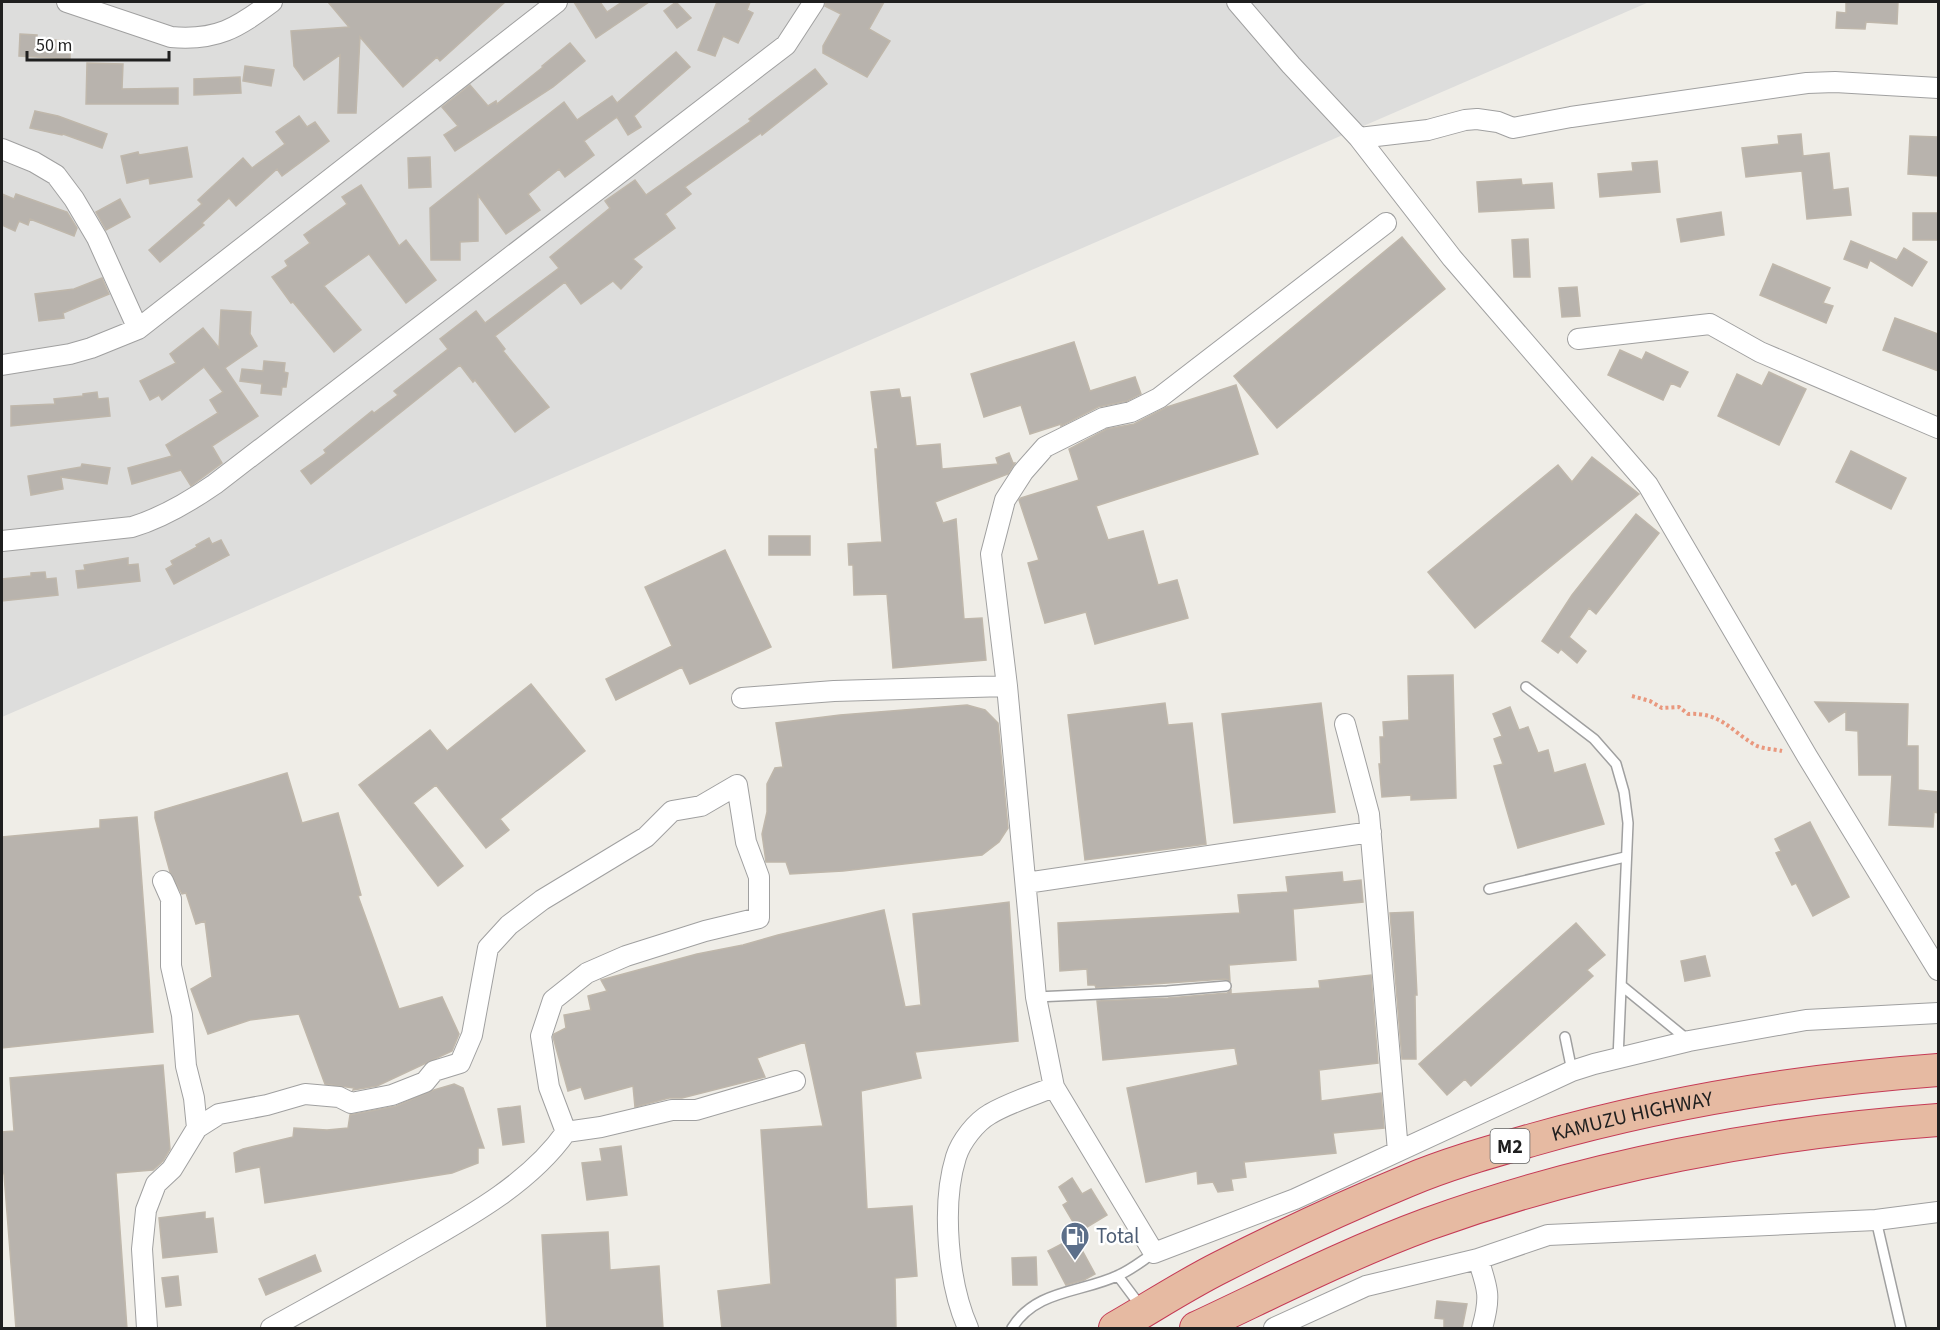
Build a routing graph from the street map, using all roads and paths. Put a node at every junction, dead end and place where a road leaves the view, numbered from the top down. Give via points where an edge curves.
1 (67, 2) edge
2 (272, 2) edge
3 (557, 2) edge
4 (814, 2) edge
5 (1237, 2) edge
6 (89, 6) edge
7 (1938, 88) edge
8 (1359, 138) junction
9 (2, 149) edge
10 (1386, 223) dead end
11 (138, 329) junction
12 (1578, 339) dead end
13 (2, 365) edge
14 (1938, 428) edge
15 (2, 541) edge
16 (1007, 686) junction
17 (1526, 687) dead end
18 (1632, 696) dead end
19 (742, 698) dead end
20 (1345, 723) dead end
21 (1806, 756) junction
22 (1371, 832) junction
23 (1625, 857) junction
24 (163, 881) dead end
25 (1026, 883) junction
26 (1489, 889) dead end
27 (1938, 970) edge
28 (1226, 986) dead end
29 (1622, 986) junction
30 (1036, 998) junction
31 (1938, 1013) edge
32 (1564, 1037) dead end
33 (1689, 1041) junction
34 (1618, 1059) junction
35 (1938, 1070) edge
36 (1572, 1071) junction
37 (795, 1081) dead end
38 (1054, 1087) junction
39 (1938, 1120) edge
40 (197, 1128) junction
41 (566, 1132) junction
42 (1398, 1151) junction
43 (1938, 1212) edge
44 (1876, 1220) junction
45 (1154, 1253) junction
46 (1478, 1259) junction
47 (1118, 1276) junction
48 (1144, 1311) junction
49 (147, 1329) edge
50 (271, 1329) edge
51 (968, 1329) edge
52 (1012, 1329) edge
53 (1115, 1329) edge
54 (1196, 1329) edge
55 (1274, 1329) edge
56 (1482, 1329) edge
57 (1901, 1329) edge

1 - 6 street
2 - 6 street via 224,33 193,38 171,37
3 - 11 street
4 - 15 street via 794,35 776,54 192,500 132,527
5 - 8 street
7 - 8 street via 1807,82 1514,128 1477,119 1428,130
8 - 21 street via 1452,258 1648,485
9 - 11 street via 56,175 97,238
10 - 16 street via 1159,398 1131,412 1102,418 1045,447 1023,472 1005,500 991,554
11 - 13 street via 70,354
12 - 14 street via 1710,324 1760,352
16 - 19 street
16 - 25 street
17 - 23 lane via 1594,739 1616,764 1628,823
18 - 21 path via 1662,708 1679,707 1688,714 1702,713 1757,746
20 - 22 street
21 - 27 street
22 - 25 street
22 - 42 street
23 - 26 lane
23 - 29 lane
24 - 40 street via 171,899 171,966 182,1015
25 - 30 street
28 - 30 lane
29 - 33 lane
29 - 34 lane
30 - 38 street
31 - 33 street via 1806,1020
32 - 36 lane
33 - 34 street
34 - 36 street
35 - 48 highway, KAMUZU HIGHWAY / M2 via 1814,1081 1748,1092 1582,1126 1494,1151 1409,1180 1316,1221 1220,1267
36 - 42 street
37 - 41 street via 696,1110 672,1110
38 - 45 street
38 - 51 street via 989,1114 970,1132 956,1154 948,1195 950,1242 953,1281
39 - 54 highway, M2 via 1754,1141 1509,1197 1338,1261
40 - 41 street via 219,1114 306,1094 351,1103 392,1095 425,1082 434,1071 460,1063 472,1035 488,948 509,925 542,900 646,837 672,811 701,807 737,785 746,842 759,877 759,918 626,956 587,973 553,1000 541,1036 549,1087
40 - 49 street via 172,1169 156,1184 146,1210 142,1250
41 - 50 street via 552,1152 512,1186 447,1229
42 - 45 street via 1295,1199
43 - 44 street
44 - 46 street via 1548,1235
44 - 57 lane
45 - 47 lane
46 - 55 street via 1366,1286
46 - 56 street via 1489,1299
47 - 48 lane
47 - 52 lane via 1044,1299
48 - 53 highway, KAMUZU HIGHWAY / M2

